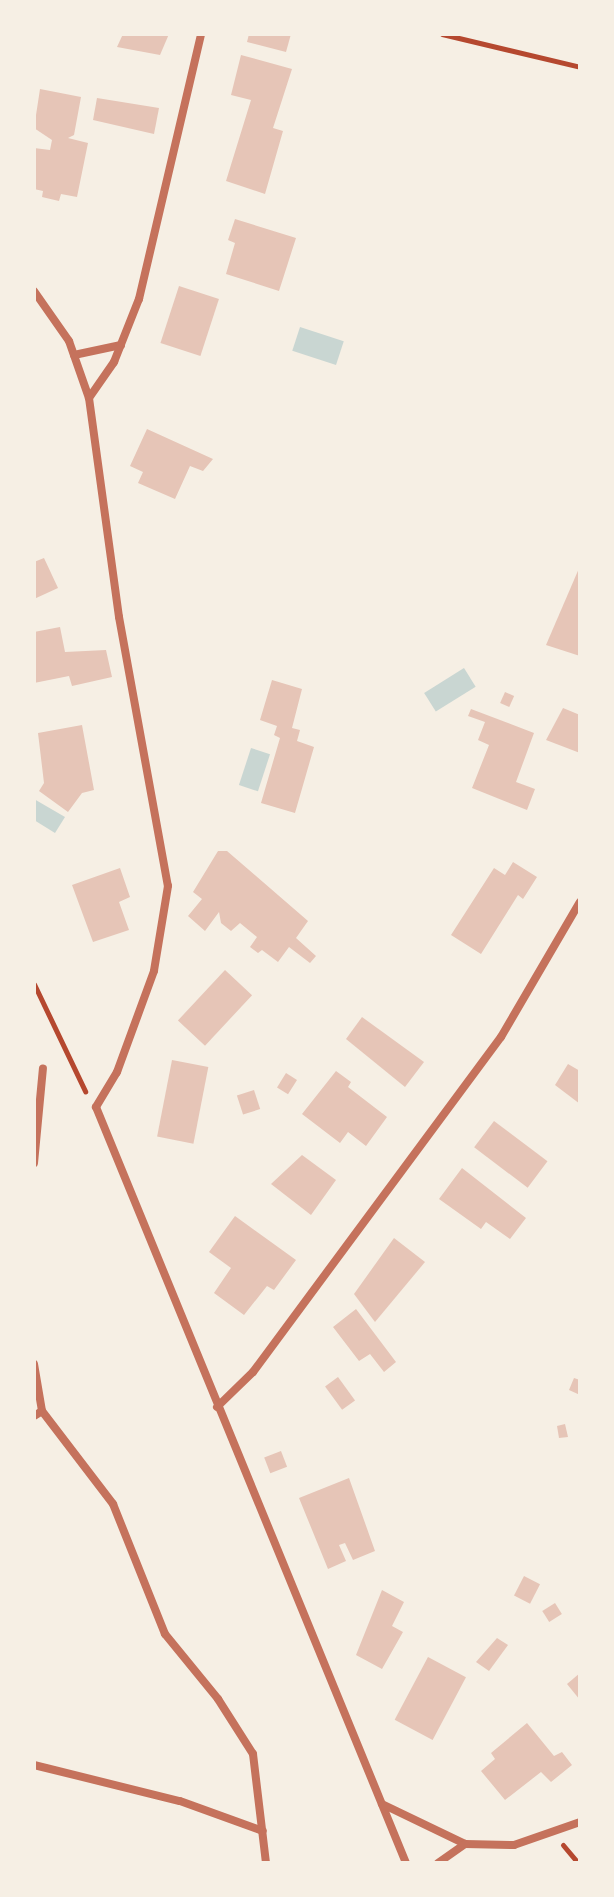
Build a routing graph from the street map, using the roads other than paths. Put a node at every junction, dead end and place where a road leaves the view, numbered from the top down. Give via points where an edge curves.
1 (201, 34) edge
2 (34, 291) edge
3 (121, 345) junction
4 (74, 355) junction
5 (89, 398) junction
6 (580, 902) edge
7 (43, 1068) dead end
8 (34, 1163) edge
9 (34, 1364) edge
10 (217, 1407) junction
11 (38, 1413) edge
12 (34, 1765) edge
13 (382, 1803) junction
14 (580, 1822) edge
15 (263, 1831) junction
16 (465, 1844) junction
17 (266, 1863) edge
18 (406, 1863) edge
19 (438, 1863) edge

1 - 3 street via 150,259
2 - 4 street
3 - 4 street
3 - 5 street
4 - 5 street
5 - 10 street via 119,617 168,886 154,971 117,1072 96,1107
6 - 10 street via 501,1037 253,1372
7 - 8 street
9 - 11 street
10 - 13 street
11 - 15 street via 113,1504 165,1634 218,1699 253,1754
12 - 15 street via 180,1801
13 - 16 street
13 - 18 street
14 - 16 street via 555,1835 514,1845
15 - 17 street
16 - 19 street

